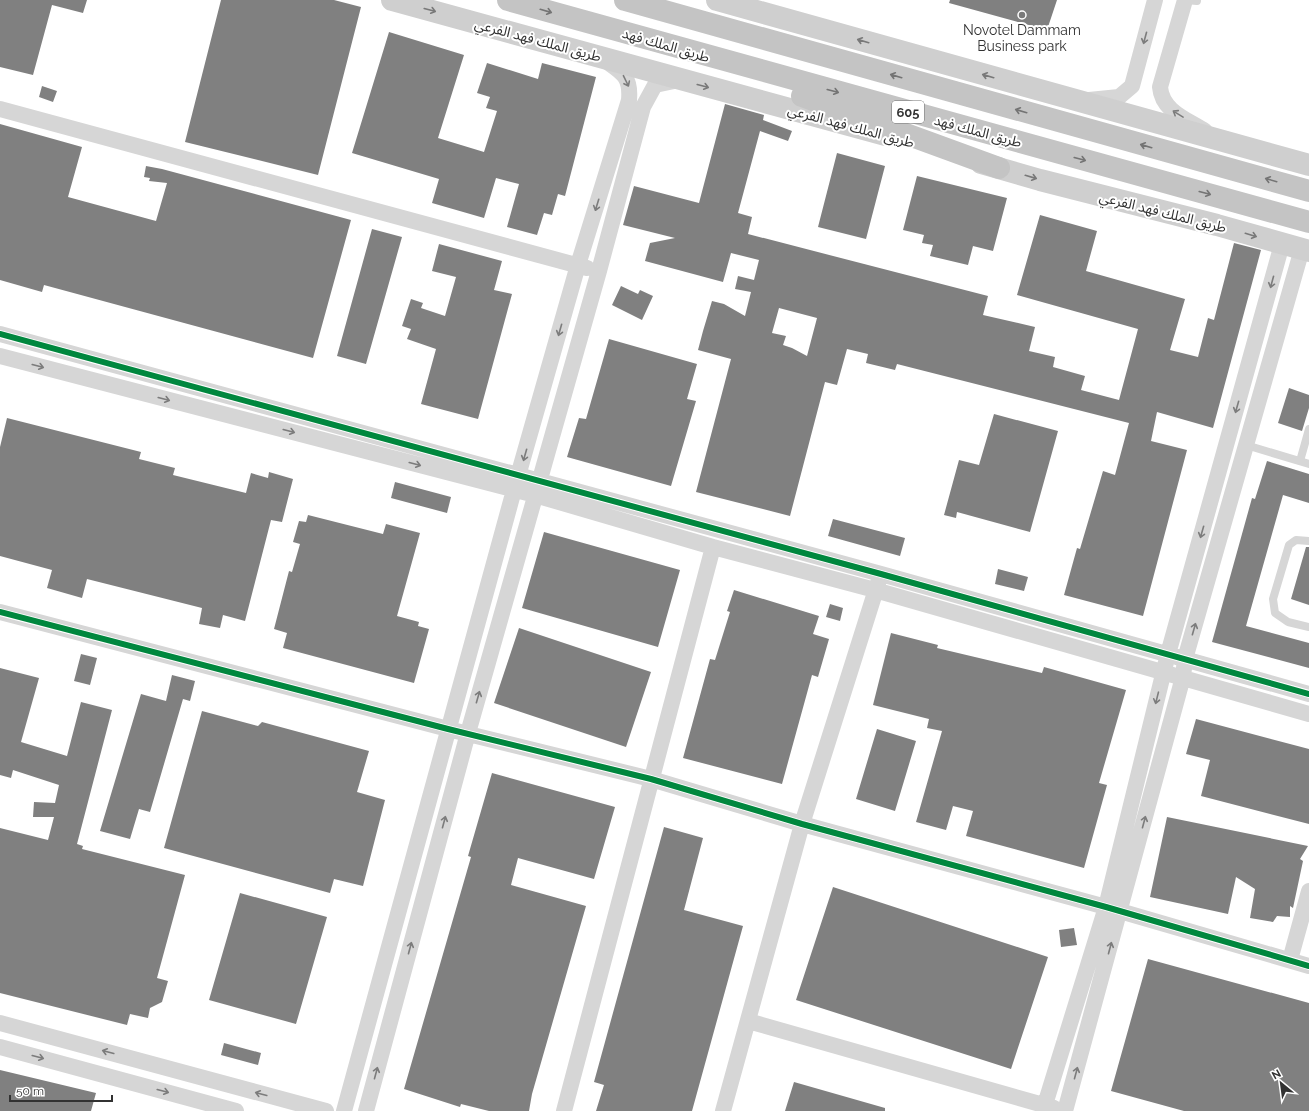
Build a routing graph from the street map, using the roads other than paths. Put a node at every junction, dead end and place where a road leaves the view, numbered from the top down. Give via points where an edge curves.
1 (392, 0) edge
2 (508, 0) edge
3 (625, 0) edge
4 (717, 0) edge
5 (1155, 0) edge
6 (1189, 0) edge
7 (656, 42) junction
8 (598, 56) junction
9 (679, 80) junction
10 (1080, 101) junction
11 (0, 109) edge
12 (1223, 142) junction
13 (1309, 165) edge
14 (1000, 168) junction
15 (1309, 191) edge
16 (1309, 222) edge
17 (1297, 248) edge
18 (578, 265) junction
19 (600, 271) junction
20 (0, 334) edge
21 (0, 356) edge
22 (1309, 429) edge
23 (1228, 440) junction
24 (1246, 445) junction
25 (1300, 461) junction
26 (1309, 464) edge
27 (517, 483) junction
28 (537, 488) junction
29 (1309, 541) edge
30 (713, 547) junction
31 (881, 574) junction
32 (514, 575) junction
33 (491, 578) junction
34 (875, 590) junction
35 (0, 612) edge
36 (1309, 627) edge
37 (1168, 654) junction
38 (1185, 659) junction
39 (1163, 673) junction
40 (1183, 677) junction
41 (1309, 694) edge
42 (1309, 714) edge
43 (448, 729) junction
44 (468, 733) junction
45 (651, 779) junction
46 (802, 824) junction
47 (1309, 891) edge
48 (1113, 909) junction
49 (1290, 960) junction
50 (1309, 966) edge
51 (748, 1020) junction
52 (0, 1023) edge
53 (0, 1047) edge
54 (135, 1060) junction
55 (131, 1082) junction
56 (286, 1106) edge
57 (1043, 1108) edge
58 (236, 1111) edge
59 (326, 1111) edge
60 (344, 1111) edge
61 (366, 1111) edge
62 (564, 1111) edge
63 (723, 1111) edge
64 (1065, 1111) edge

1 -> 8 main road, طريق الملك فهد الفرعي
2 -> 7 highway, طريق الملك فهد / 605
15 -> 3 highway, 605
10 -> 4 main road
5 -> 10 street via 1132,86 1119,97
12 -> 6 street via 1166,106 1161,98 1160,87
7 - 14 highway
7 -> 16 highway, طريق الملك فهد / 605
8 - 9 main road, طريق الملك فهد الفرعي
8 -> 18 street via 621,72 627,80 630,89 629,100
9 -> 14 main road, طريق الملك فهد الفرعي
9 - 19 street via 655,85 643,107
10 - 12 main road
11 - 18 street
12 - 13 main road
14 -> 17 main road, طريق الملك فهد الفرعي
17 -> 23 street
17 - 24 street
18 - 19 street
18 -> 27 street
19 - 28 street
20 - 27 street
21 -> 27 street
22 - 25 lane
23 - 24 street
23 -> 37 street
24 - 25 lane
38 -> 24 street
25 - 26 lane
27 - 28 street
27 - 33 street
28 - 30 street
28 - 31 street
28 - 32 street
29 - 36 lane via 1296,540 1289,545 1273,599 1274,613 1282,620
30 - 34 street
30 - 45 street
31 - 34 street
31 - 37 street
32 - 33 street
44 -> 32 street
33 - 43 street
34 - 39 street
34 - 46 street
35 - 43 street
37 - 38 street
37 - 39 street
38 - 40 street
38 - 41 street
39 - 40 street
39 -> 48 street
40 - 42 street
48 -> 40 street
43 - 44 street
43 - 60 street
44 - 45 street
61 -> 44 street
45 - 46 street
45 - 62 street
46 - 48 street
46 - 51 street
47 - 49 street
48 - 49 street
48 - 57 street via 1101,924
64 -> 48 street
49 - 50 street
51 - 57 street
51 - 63 street
54 -> 52 street
53 -> 55 street
54 - 55 street
56 -> 54 street
55 -> 58 street
56 - 59 street
57 - 64 street

